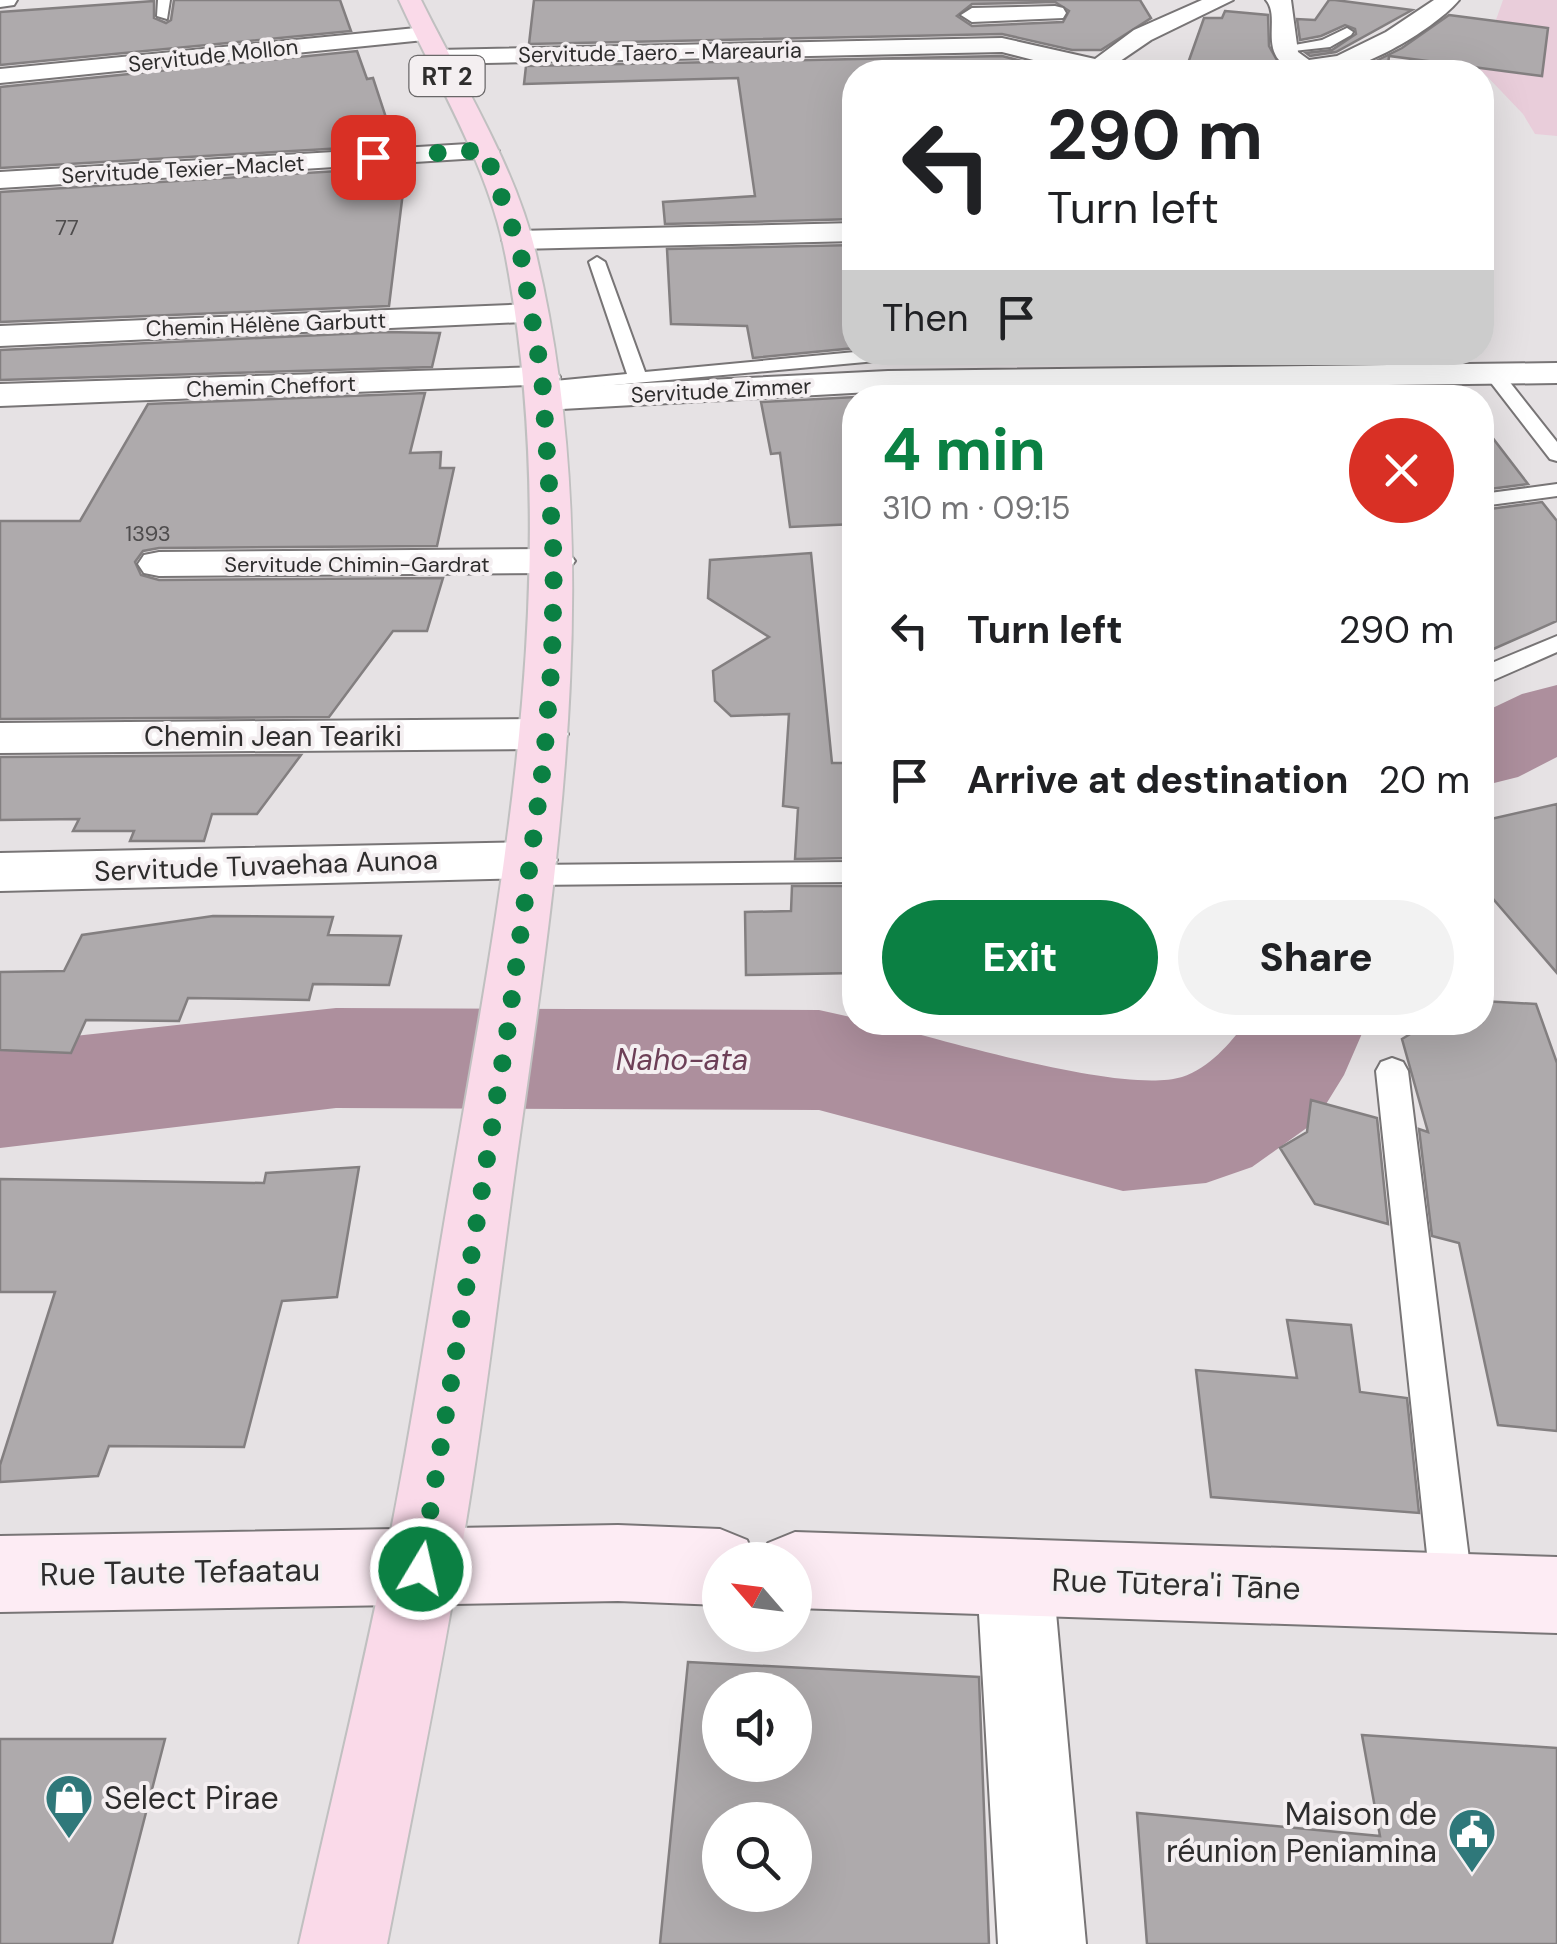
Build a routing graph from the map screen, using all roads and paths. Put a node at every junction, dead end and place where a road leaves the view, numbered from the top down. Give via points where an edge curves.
1 (164, 0) edge
2 (1222, 0) edge
3 (1277, 0) edge
4 (1448, 0) edge
5 (1055, 13) dead end
6 (945, 15) dead end
7 (162, 16) dead end
8 (426, 26) edge
9 (1347, 32) dead end
10 (1284, 48) junction
11 (1063, 60) edge
12 (1107, 60) edge
13 (1294, 60) edge
14 (1337, 60) edge
15 (0, 76) edge
16 (485, 150) junction
17 (0, 180) edge
18 (842, 232) edge
19 (517, 240) junction
20 (597, 262) dead end
21 (532, 314) junction
22 (0, 336) edge
23 (842, 359) edge
24 (1343, 365) edge
25 (1557, 373) edge
26 (1494, 375) junction
27 (638, 379) junction
28 (544, 388) junction
29 (0, 395) edge
30 (1557, 455) edge
31 (1557, 490) edge
32 (1494, 498) edge
33 (554, 548) junction
34 (160, 556) dead end
35 (1557, 643) edge
36 (1494, 672) edge
37 (545, 734) junction
38 (0, 738) edge
39 (530, 868) junction
40 (0, 872) edge
41 (842, 872) edge
42 (1392, 1071) dead end
43 (702, 1566) edge
44 (421, 1569) junction
45 (812, 1571) edge
46 (0, 1574) edge
47 (1015, 1579) junction
48 (1452, 1591) junction
49 (1557, 1595) edge
50 (343, 1944) edge
51 (1042, 1944) edge

1 - 7 lane
2 - 12 street, Servitude Taero - Mareauria via 1149,32
3 - 10 street
4 - 14 street via 1370,53
5 - 6 street
8 - 11 street, Servitude Taero - Mareauria via 1002,46
8 - 15 street, Servitude Mollon
8 - 16 main road, RT 2
9 - 10 lane via 1325,44
10 - 13 street
16 - 17 street, Servitude Texier-Maclet
16 - 19 main road, RT 2
18 - 19 street
19 - 21 main road, RT 2
20 - 27 lane
21 - 22 street, Chemin Hélène Garbutt
21 - 28 main road, RT 2
23 - 27 lane
24 - 26 street, Servitude Zimmer
24 - 28 street, Servitude Zimmer
25 - 26 street, Servitude Zimmer
26 - 30 lane
27 - 28 lane
28 - 29 street, Chemin Cheffort
28 - 33 main road, RT 2
31 - 32 lane
33 - 34 street, Servitude Chimin-Gardrat
33 - 37 main road, RT 2
35 - 36 lane
37 - 38 street, Chemin Jean Teariki
37 - 39 main road, RT 2
39 - 40 street, Servitude Tuvaehaa Aunoa
39 - 41 lane
39 - 44 main road, RT 2
42 - 48 lane
43 - 44 main road
44 - 46 main road, Rue Taute Tefaatau
44 - 50 main road, RT 2
45 - 47 main road, Rue Tūtera'i Tāne
47 - 48 main road, Rue Tūtera'i Tāne
47 - 51 street
48 - 49 main road, Rue Tūtera'i Tāne

